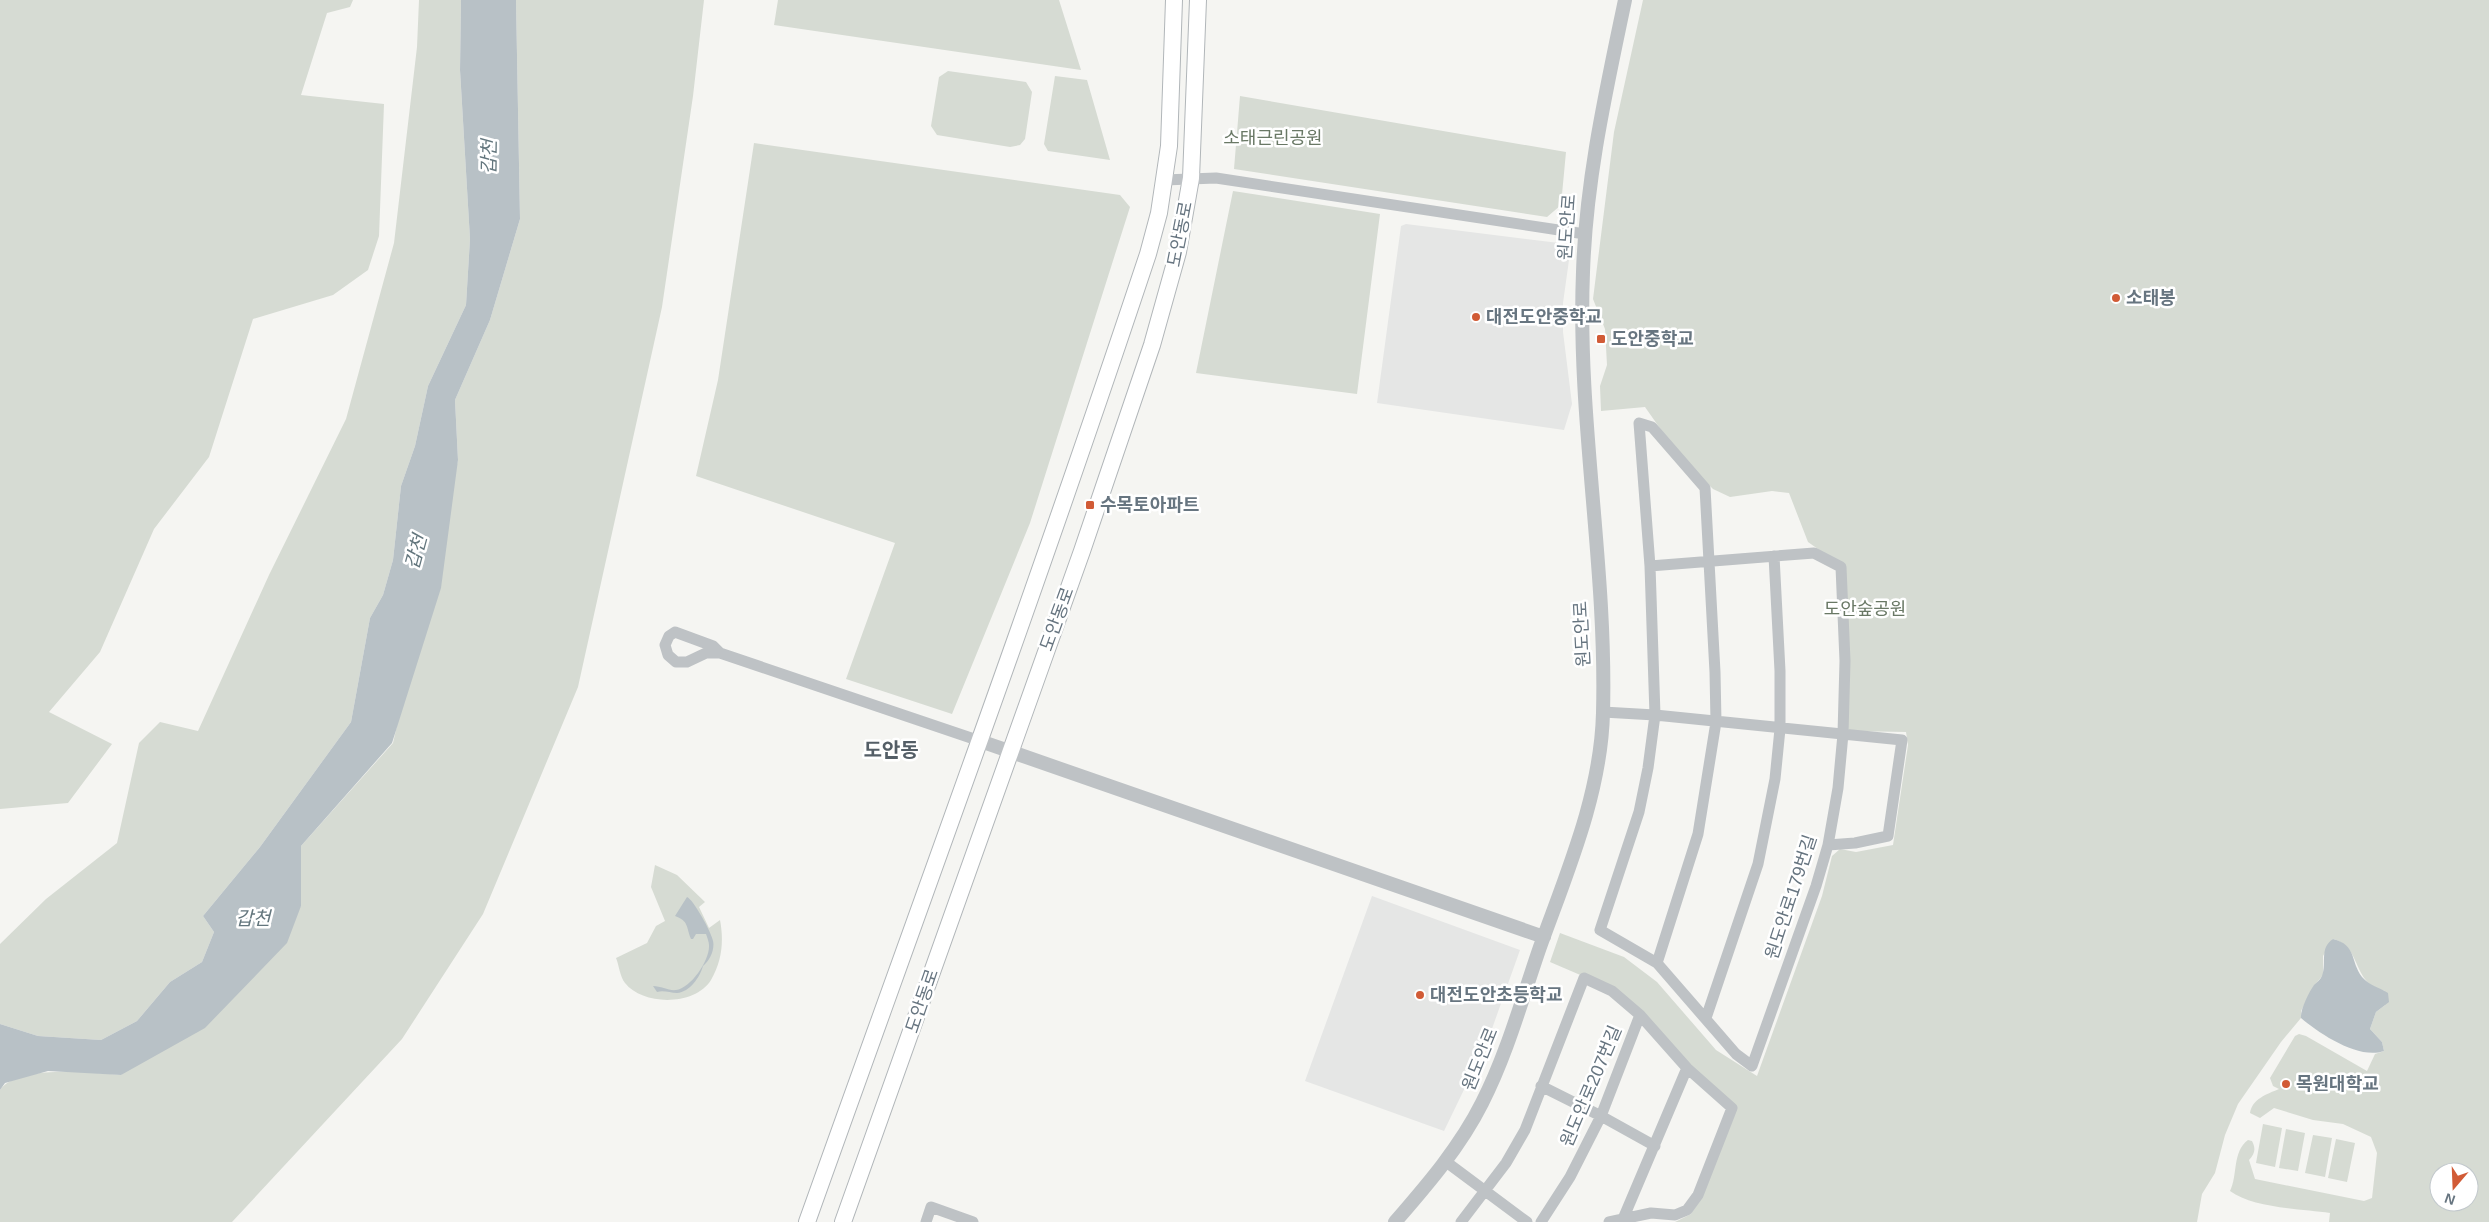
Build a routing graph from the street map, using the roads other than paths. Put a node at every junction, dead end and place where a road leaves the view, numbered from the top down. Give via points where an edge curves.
1 (1174, 0) edge
2 (1198, 0) edge
3 (1625, 0) edge
4 (1191, 178) junction
5 (1164, 180) junction
6 (1585, 234) junction
7 (1774, 556) junction
8 (1710, 562) junction
9 (1650, 566) junction
10 (720, 653) dead end
11 (1603, 712) junction
12 (1655, 715) junction
13 (1716, 722) junction
14 (1780, 728) junction
15 (1843, 734) junction
16 (980, 741) junction
17 (1010, 751) junction
18 (1828, 845) junction
19 (1544, 938) junction
20 (1657, 963) junction
21 (1640, 1015) junction
22 (1706, 1018) junction
23 (1687, 1068) junction
24 (1541, 1086) junction
25 (1601, 1116) junction
26 (1655, 1146) junction
27 (1446, 1161) junction
28 (1486, 1191) junction
29 (1623, 1219) junction
30 (808, 1222) edge
31 (844, 1222) edge
32 (926, 1222) edge
33 (973, 1222) edge
34 (1395, 1222) edge
35 (1461, 1222) edge
36 (1527, 1222) edge
37 (1541, 1222) edge
38 (1609, 1222) edge

1 - 5 main road, 도안동로 via 1171,113
2 - 4 main road, 도안동로
3 - 6 street, 원도안로 via 1591,168
4 - 5 street
4 - 6 street via 1216,178
4 - 17 main road, 도안동로 via 1178,252 1152,345
5 - 16 main road, 도안동로 via 1148,254
6 - 11 street, 원도안로 via 1583,326
7 - 8 street, 원도안로179번길
7 - 14 street
7 - 15 street, 원도안로179번길 via 1814,554 1841,567 1845,661
8 - 9 street, 원도안로179번길
8 - 9 street via 1705,488 1652,427 1639,423
8 - 13 street
9 - 12 street
10 - 16 street
11 - 12 street
11 - 19 street, 원도안로 via 1601,745 1588,807
12 - 13 street
12 - 20 street via 1639,812 1600,930
13 - 14 street
13 - 20 street via 1698,834
14 - 15 street
14 - 22 street via 1758,864
15 - 18 street, 원도안로179번길
15 - 18 street via 1902,740 1888,836
16 - 17 street
16 - 30 main road, 도안동로
17 - 19 street
17 - 31 main road, 도안동로
18 - 22 street, 원도안로179번길 via 1752,1066 1736,1054
19 - 27 street, 원도안로 via 1503,1055 1482,1104
20 - 22 street
21 - 23 street, 원도안로207번길
21 - 24 street, 원도안로207번길 via 1612,991 1584,978
21 - 25 street, 원도안로207번길
23 - 26 street
23 - 29 street, 원도안로207번길 via 1732,1108 1704,1182 1687,1210 1675,1215 1651,1212
24 - 25 street
24 - 28 street, 원도안로207번길 via 1525,1130
25 - 26 street
25 - 37 street, 원도안로207번길 via 1570,1177
26 - 29 street
27 - 28 street
27 - 34 street, 원도안로
28 - 35 street, 원도안로207번길
28 - 36 street
29 - 38 street, 원도안로207번길
32 - 33 street via 931,1207

